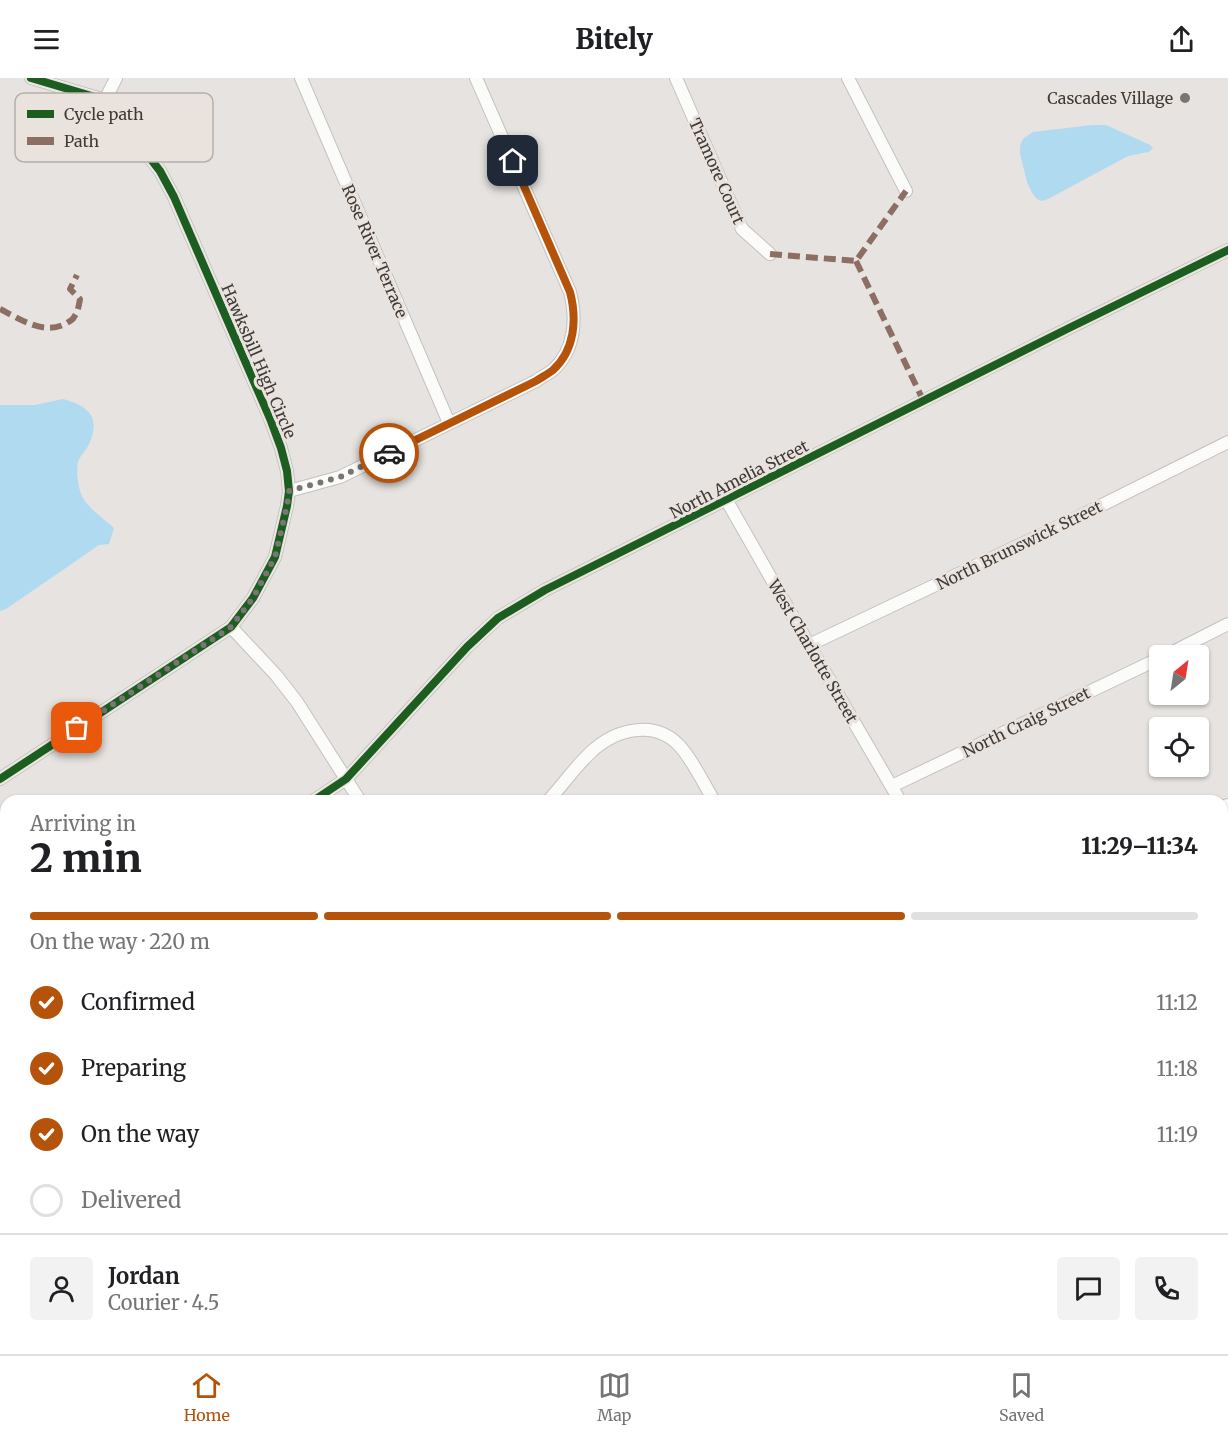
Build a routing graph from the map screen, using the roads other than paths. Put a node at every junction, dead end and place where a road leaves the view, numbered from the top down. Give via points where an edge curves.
1 (31, 78) edge
2 (116, 78) edge
3 (301, 78) edge
4 (476, 78) edge
5 (676, 78) edge
6 (849, 78) edge
7 (81, 93) edge
8 (108, 93) edge
9 (153, 162) edge
10 (906, 191) dead end
11 (1228, 250) edge
12 (770, 254) dead end
13 (449, 423) junction
14 (1228, 442) edge
15 (289, 491) junction
16 (727, 501) junction
17 (1228, 624) edge
18 (231, 627) junction
19 (809, 645) junction
20 (1187, 645) edge
21 (1149, 663) edge
22 (0, 778) edge
23 (346, 779) junction
24 (892, 786) junction
25 (322, 795) edge
26 (356, 795) edge
27 (553, 795) edge
28 (710, 795) edge
29 (897, 795) edge

1 - 7 street
2 - 8 street
3 - 13 street, Rose River Terrace
4 - 13 street via 570,292 574,322 572,339 553,369
5 - 12 street, Tramore Court via 742,229
6 - 10 street
9 - 15 street, Hawksbill High Circle via 174,197 271,421 287,471
11 - 16 street, North Amelia Street
13 - 15 street via 340,477
14 - 19 street, North Brunswick Street
15 - 18 street, Hawksbill High Circle via 275,557 253,598
16 - 19 street, West Charlotte Street
16 - 23 street, North Amelia Street via 545,590 498,618
17 - 20 street
18 - 22 street, Hawksbill High Circle
18 - 23 street via 297,702
19 - 24 street, West Charlotte Street
21 - 24 street, North Craig Street
23 - 25 street, North Amelia Street
23 - 26 street
24 - 29 street, West Charlotte Street
27 - 28 street via 591,752 616,735 652,730 668,736 682,749

